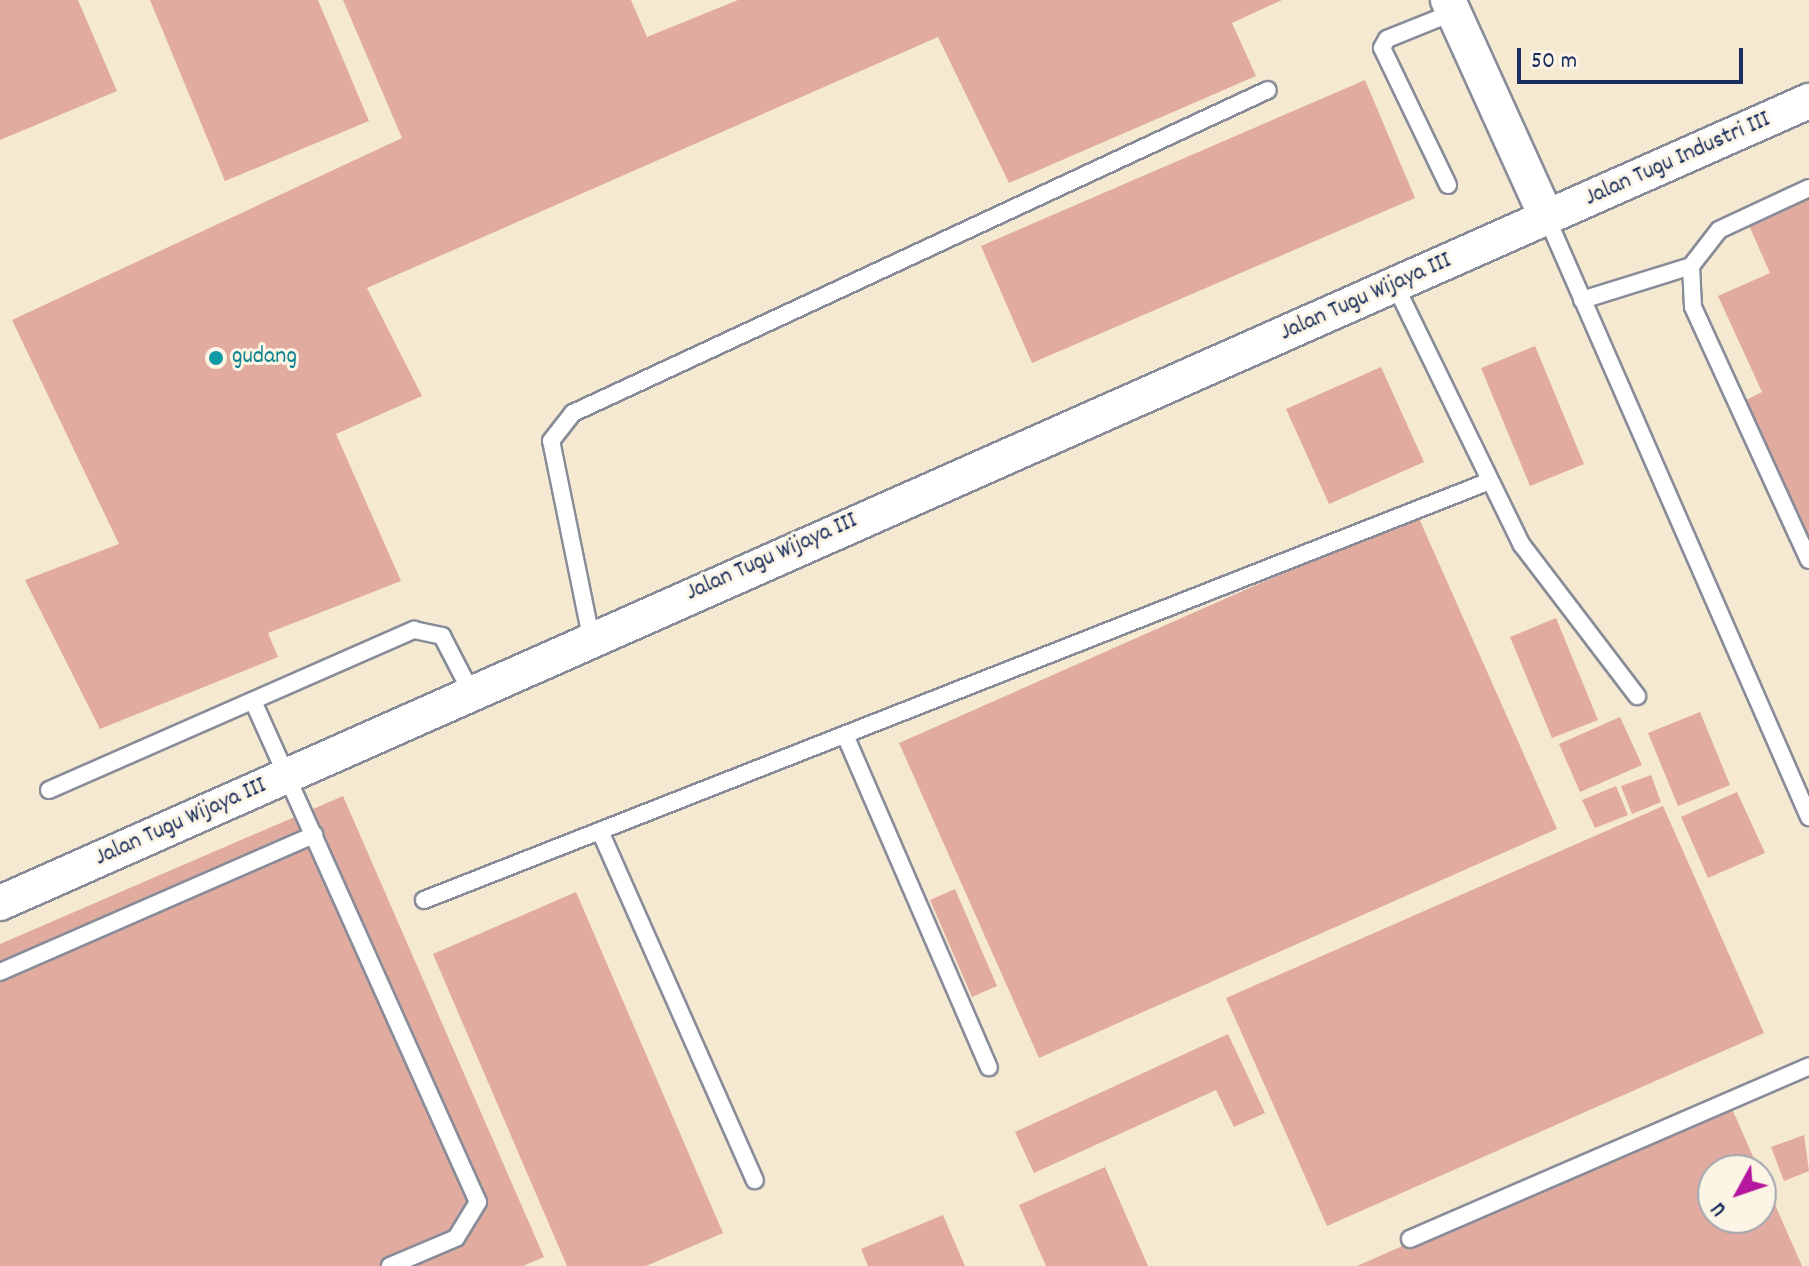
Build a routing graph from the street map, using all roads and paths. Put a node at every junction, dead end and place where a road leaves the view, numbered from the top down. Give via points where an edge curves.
1 (1451, 6) edge
2 (1268, 90) dead end
3 (1809, 101) edge
4 (1448, 185) dead end
5 (1809, 188) edge
6 (1547, 218) junction
7 (1691, 266) junction
8 (1395, 285) junction
9 (1582, 300) junction
10 (1485, 483) junction
11 (1809, 560) edge
12 (591, 637) junction
13 (471, 692) junction
14 (1637, 696) dead end
15 (253, 701) junction
16 (845, 735) junction
17 (287, 776) junction
18 (49, 790) dead end
19 (1809, 817) edge
20 (600, 831) junction
21 (314, 835) junction
22 (424, 900) dead end
23 (0, 903) edge
24 (0, 972) edge
25 (1809, 1066) edge
26 (989, 1067) dead end
27 (755, 1180) dead end
28 (1410, 1239) dead end
29 (390, 1266) edge

1 - 4 lane via 1387,39 1382,48
1 - 6 street
2 - 12 lane via 573,413 551,441
3 - 6 street, Jalan Tugu Industri III
5 - 7 lane via 1719,230
6 - 8 street, Jalan Tugu Wijaya III
6 - 9 lane
7 - 9 lane
7 - 11 lane via 1693,307
8 - 10 lane
8 - 12 street, Jalan Tugu Wijaya III
9 - 19 lane
10 - 14 lane via 1522,545
10 - 16 lane
12 - 13 street, Jalan Tugu Wijaya III
13 - 15 lane via 442,636 414,630
13 - 17 street, Jalan Tugu Wijaya III
15 - 17 lane
15 - 18 lane
16 - 20 lane
16 - 26 lane
17 - 21 lane
17 - 23 street, Jalan Tugu Wijaya III
20 - 22 lane
20 - 27 lane
21 - 24 lane
21 - 29 lane via 478,1202 456,1238
25 - 28 lane

